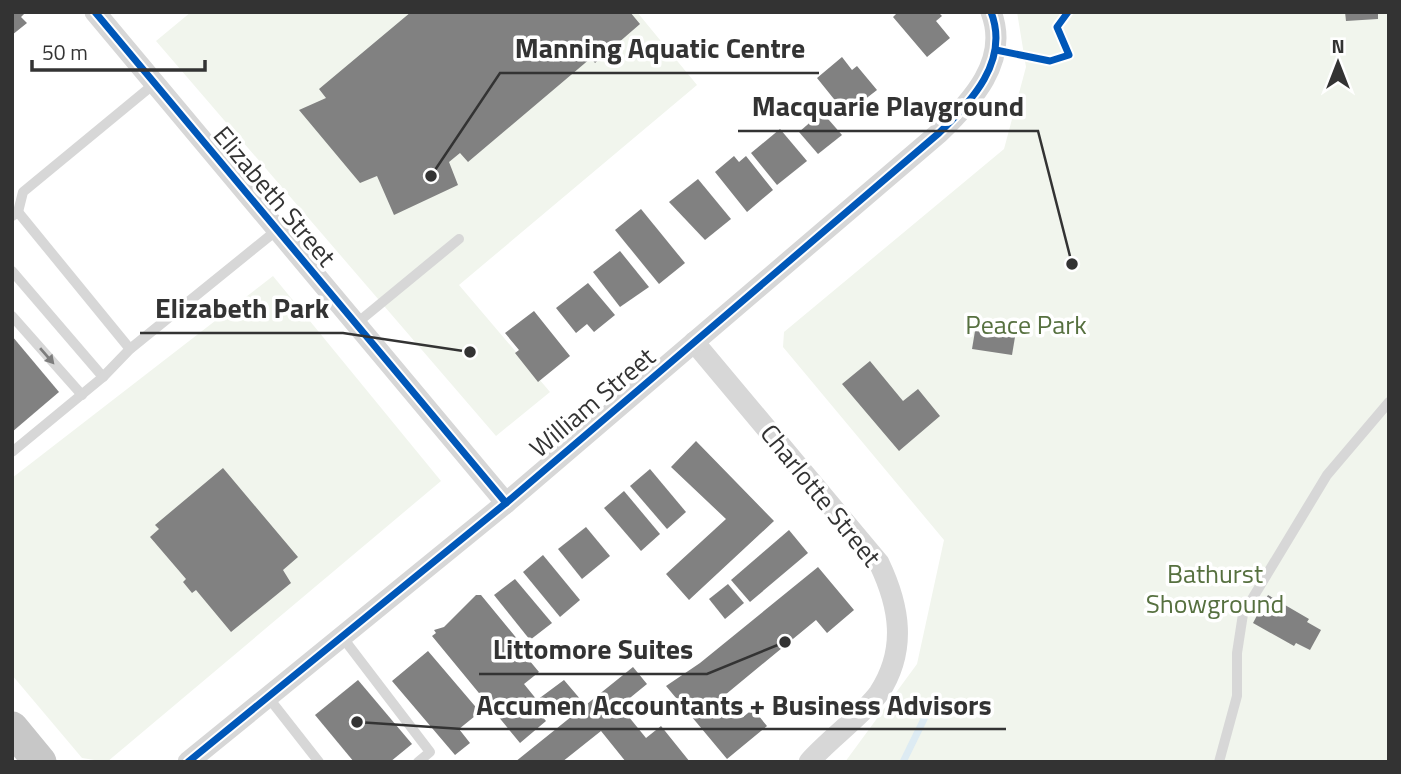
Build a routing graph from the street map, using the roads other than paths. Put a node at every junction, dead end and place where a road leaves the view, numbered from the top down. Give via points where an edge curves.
1 (95, 12) edge
2 (991, 12) edge
3 (154, 84) junction
4 (15, 214) edge
5 (277, 230) junction
6 (459, 239) dead end
7 (12, 271) edge
8 (12, 316) edge
9 (357, 323) junction
10 (694, 342) junction
11 (130, 349) junction
12 (103, 377) junction
13 (82, 395) junction
14 (1389, 402) edge
15 (12, 452) edge
16 (506, 503) junction
17 (343, 638) junction
18 (268, 697) junction
19 (12, 728) edge
20 (40, 762) edge
21 (188, 762) edge
22 (319, 762) edge
23 (418, 762) edge
24 (809, 762) edge
25 (1219, 762) edge

1 - 3 street, Elizabeth Street
2 - 10 street, William Street via 996,50 983,82 958,115
3 - 4 lane via 23,192
3 - 5 street, Elizabeth Street
4 - 11 lane
5 - 9 street, Elizabeth Street
5 - 11 lane
6 - 9 lane
7 - 12 lane
8 -> 13 lane
9 - 16 street, Elizabeth Street
10 - 16 street, William Street
10 - 24 street, Charlotte Street via 879,563 894,593 898,618 895,658 878,694
11 - 12 lane
12 - 13 lane
13 - 15 lane
14 - 25 lane via 1327,475 1243,614 1237,696
16 - 17 street, William Street
17 - 18 street, William Street
17 - 23 lane via 430,752
18 - 21 street, William Street
18 - 22 lane
19 - 20 highway

